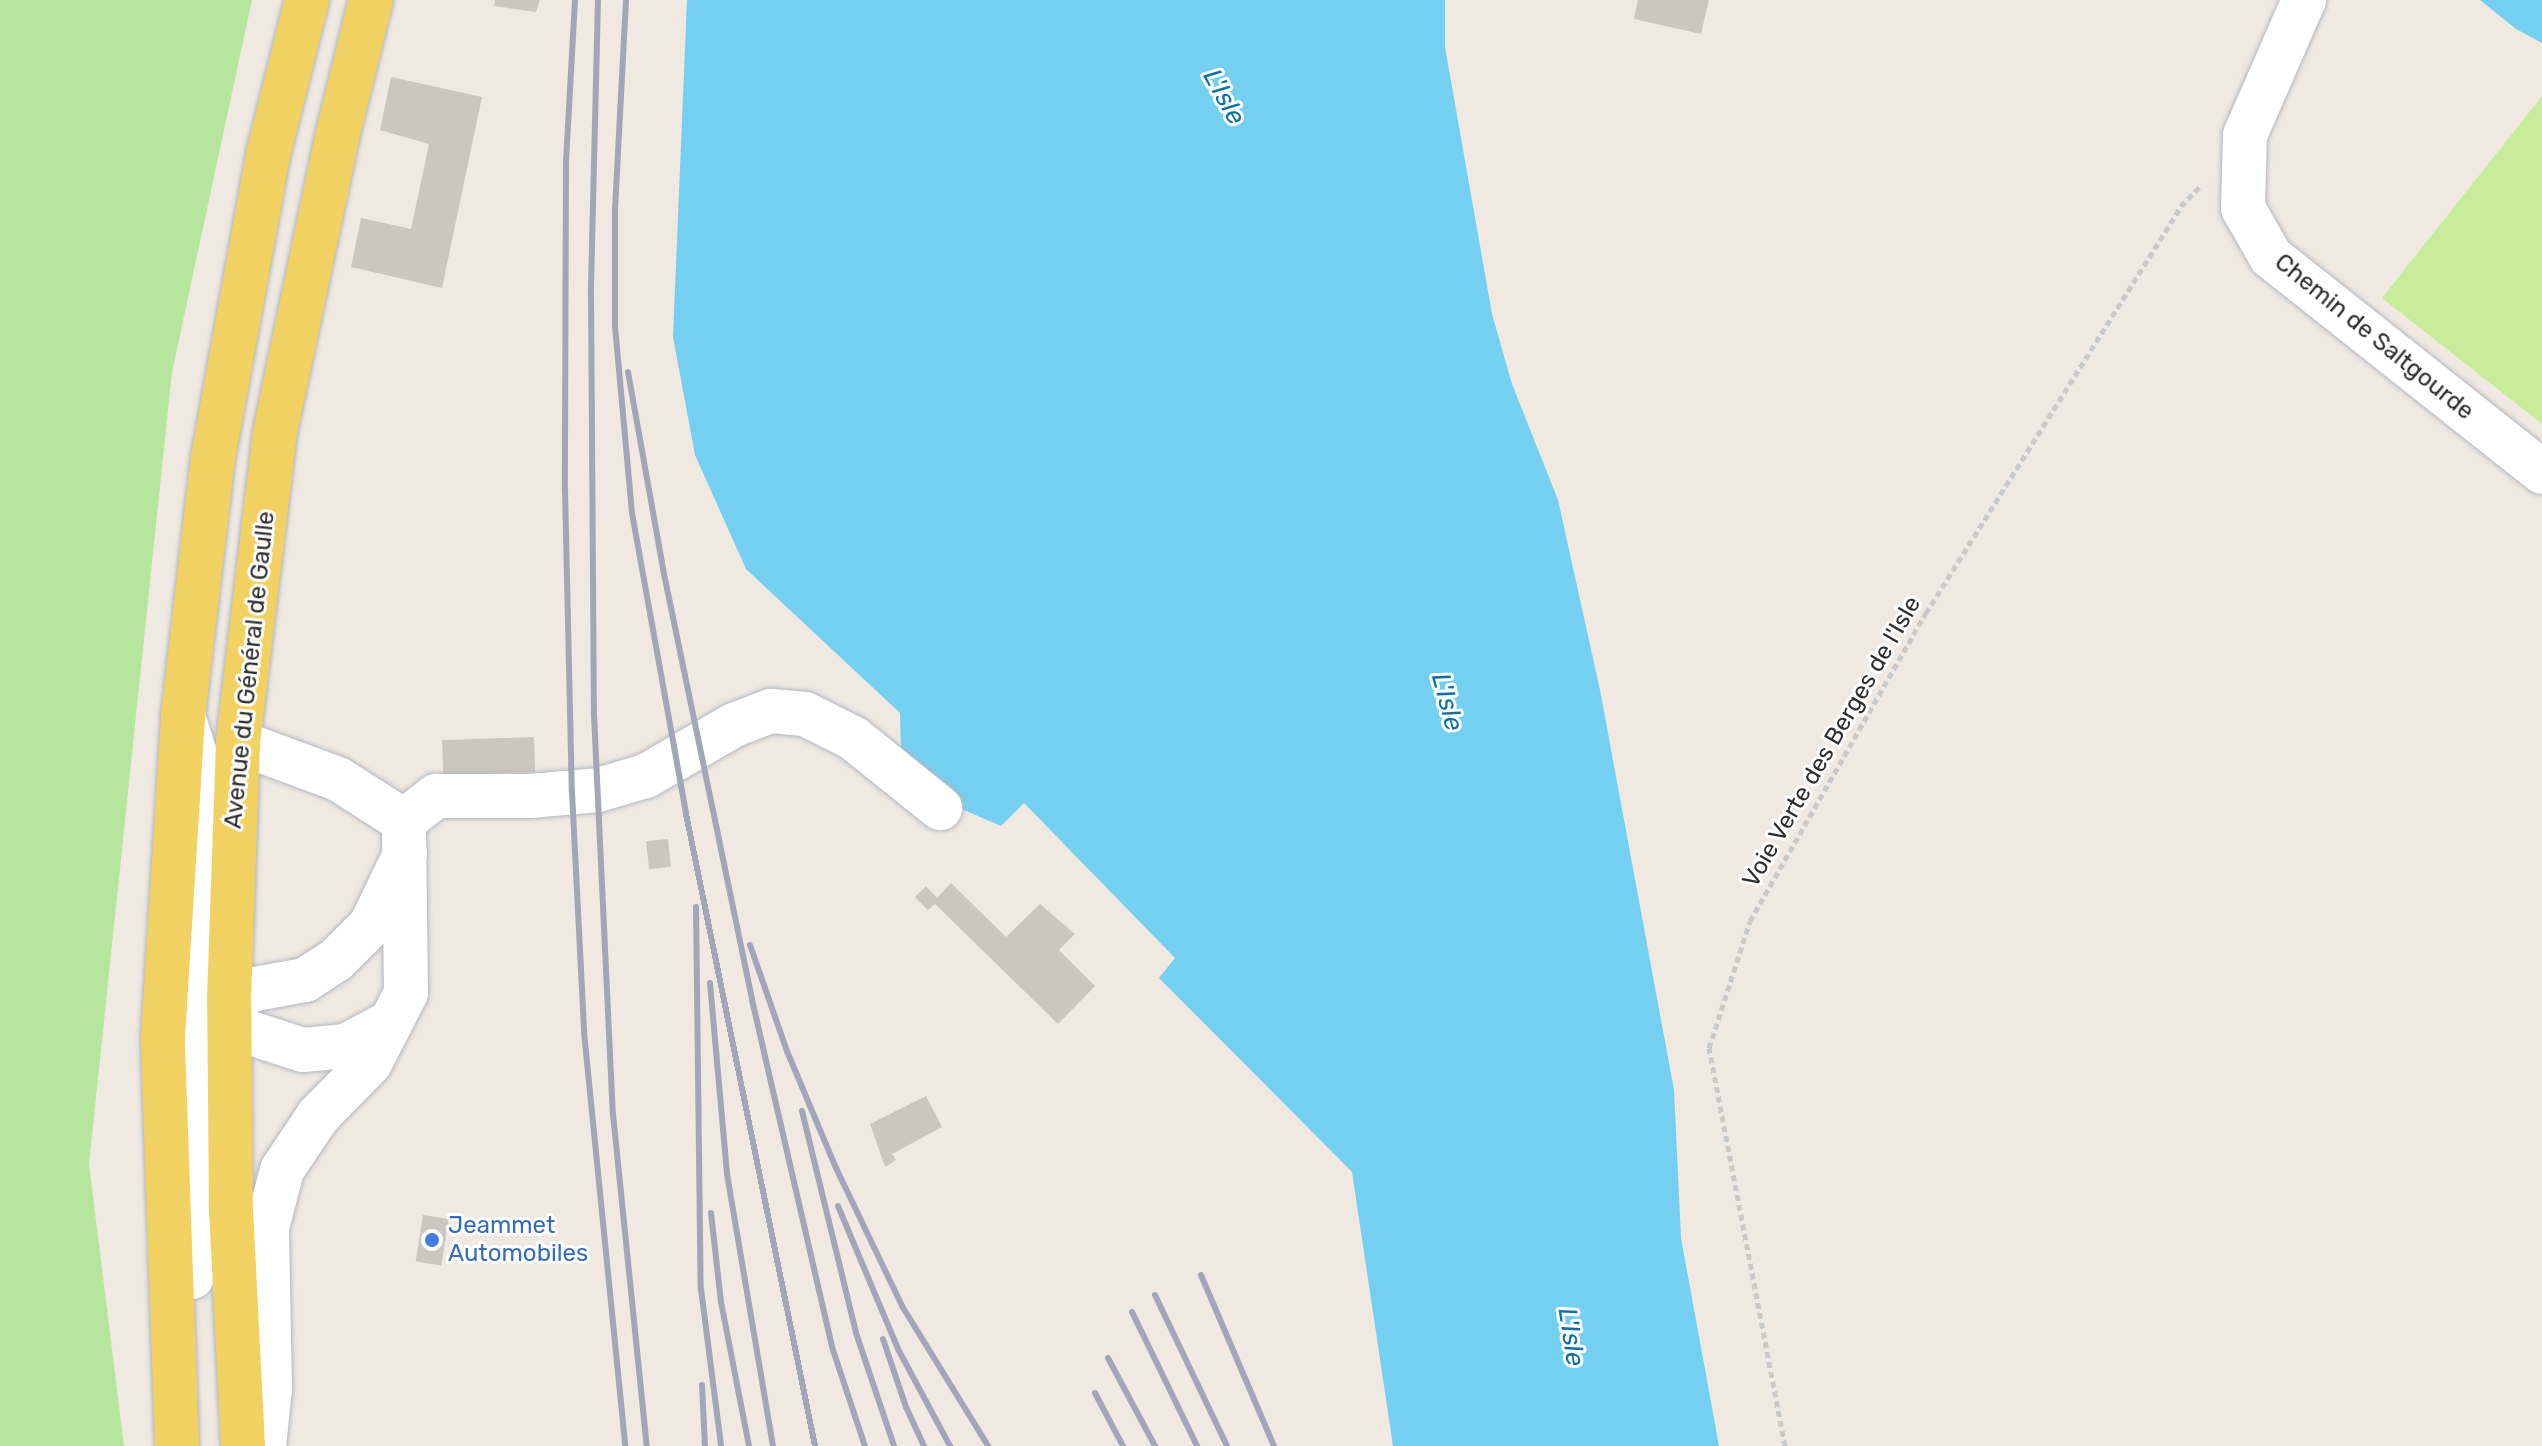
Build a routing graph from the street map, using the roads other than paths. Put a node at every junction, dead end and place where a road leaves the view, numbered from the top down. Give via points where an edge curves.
1 (307, 0) edge
2 (371, 0) edge
3 (2304, 0) edge
4 (2542, 472) edge
5 (183, 716) junction
6 (238, 742) junction
7 (940, 808) dead end
8 (404, 838) junction
9 (224, 1012) junction
10 (391, 1022) junction
11 (177, 1446) edge
12 (243, 1446) edge
13 (264, 1446) edge

1 - 5 main road via 268,155 213,458
2 - 6 main road, Avenue du Général de Gaulle via 275,432
3 - 4 street, Chemin de Saltgourde via 2245,135 2243,208 2271,257
5 - 9 street via 204,781 194,922 198,987
5 - 11 main road via 163,1036
6 - 8 street via 338,779
6 - 9 main road, Avenue du Général de Gaulle
7 - 8 street via 853,738 805,714 771,711 734,725 646,776 598,790 436,796
8 - 9 street via 371,925 336,960 305,980 255,989
8 - 10 street via 406,993
9 - 10 street via 303,1050 346,1046
9 - 11 street via 200,1030 194,1069 194,1375
9 - 12 main road, Avenue du Général de Gaulle
10 - 13 street via 370,1063 318,1116 282,1170 267,1228 270,1388

